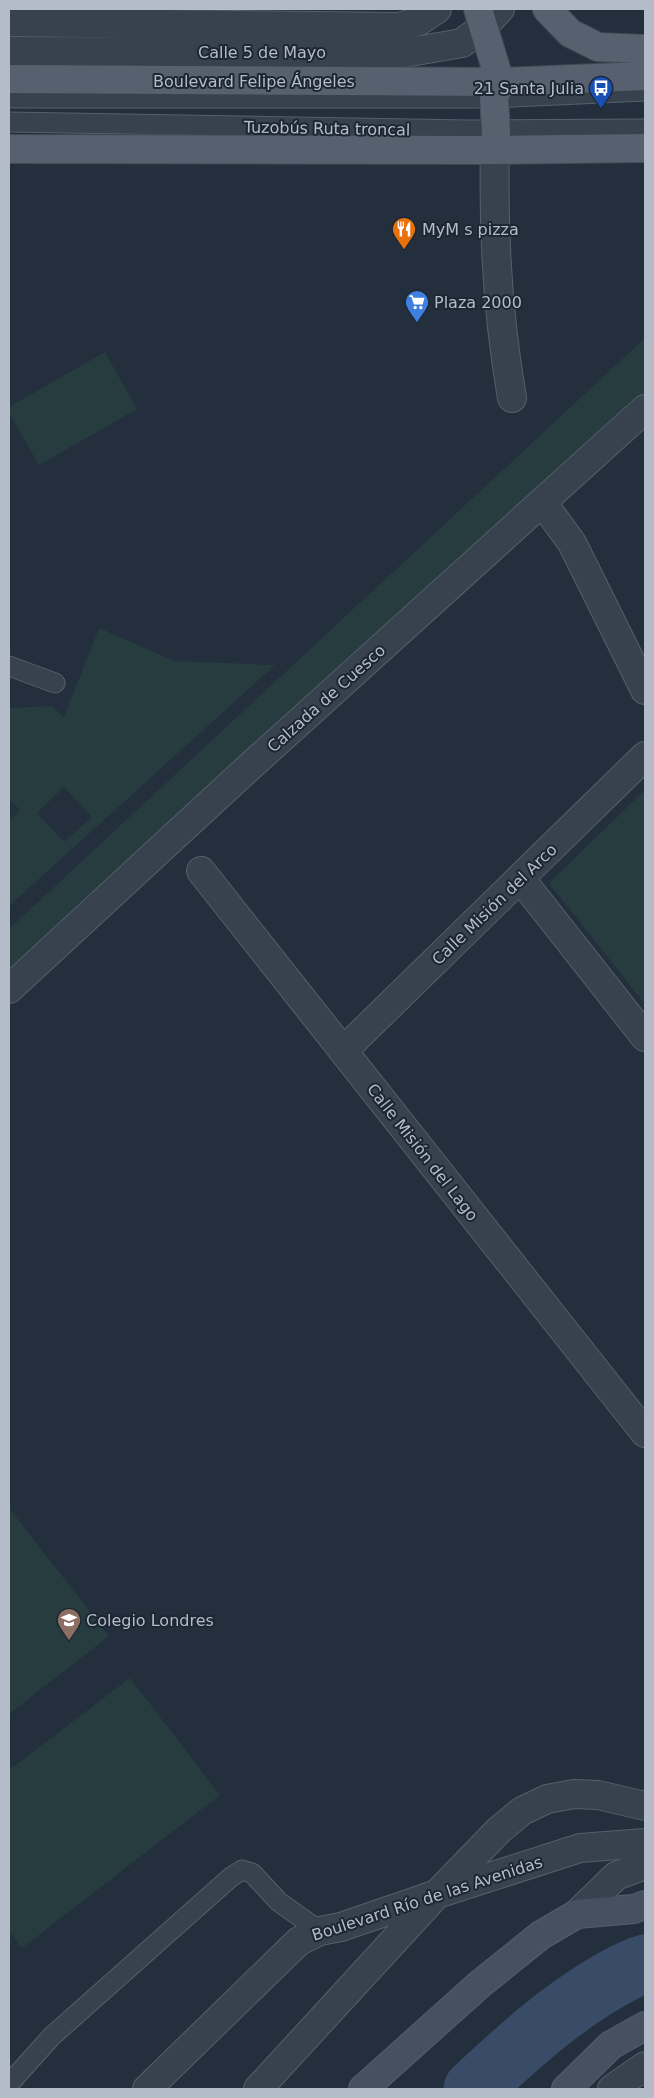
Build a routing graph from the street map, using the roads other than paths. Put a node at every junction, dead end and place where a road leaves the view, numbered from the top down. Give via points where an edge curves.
1 (437, 9) edge
2 (547, 9) edge
3 (487, 15) edge
4 (9, 22) edge
5 (645, 48) edge
6 (9, 50) edge
7 (645, 76) edge
8 (9, 79) edge
9 (497, 90) junction
10 (645, 91) edge
11 (9, 98) edge
12 (9, 122) edge
13 (645, 129) edge
14 (495, 140) junction
15 (645, 148) edge
16 (9, 149) edge
17 (512, 398) dead end
18 (645, 409) edge
19 (542, 502) junction
20 (9, 666) edge
21 (55, 683) dead end
22 (645, 690) edge
23 (645, 756) edge
24 (201, 871) dead end
25 (520, 878) junction
26 (9, 989) edge
27 (645, 1037) edge
28 (344, 1051) junction
29 (642, 1421) edge
30 (645, 1806) edge
31 (645, 1843) edge
32 (645, 1865) edge
33 (437, 1894) junction
34 (645, 1905) edge
35 (577, 1914) junction
36 (320, 1931) junction
37 (645, 2026) edge
38 (645, 2066) edge
39 (9, 2084) edge
40 (148, 2089) edge
41 (258, 2089) edge
42 (363, 2089) edge
43 (566, 2089) edge
44 (612, 2089) edge

1 - 4 street, Calle 5 de Mayo via 419,21 399,27
2 - 5 main road via 570,33 598,47
3 - 6 street, Calle 5 de Mayo via 462,43 404,53
3 - 9 main road
7 - 9 main road, Boulevard Felipe Ángeles
8 - 9 main road, Boulevard Felipe Ángeles
9 - 10 lane, Tuzobús Ruta troncal
9 - 11 lane, Tuzobús Ruta troncal
9 - 14 main road
12 - 14 lane, Tuzobús Ruta troncal
13 - 14 lane, Tuzobús Ruta troncal
14 - 15 main road
14 - 16 main road
14 - 17 street via 494,209
18 - 19 street, Calzada de Cuesco
19 - 22 street via 572,542
19 - 26 street, Calzada de Cuesco
20 - 21 lane
23 - 25 street, Calle Misión del Arco
24 - 28 street, Calle Misión del Lago
25 - 27 street
25 - 28 street, Calle Misión del Arco
28 - 29 street, Calle Misión del Lago
30 - 33 street via 598,1795 574,1794 547,1799 522,1811 499,1830
31 - 33 street, Boulevard Río de las Avenidas via 580,1848
32 - 35 street via 616,1876
33 - 36 street, Boulevard Río de las Avenidas via 341,1927
33 - 41 street
34 - 35 main road
35 - 42 main road via 541,1934
36 - 39 lane via 279,1902 252,1873 242,1870 52,2036
36 - 40 street, Boulevard Río de las Avenidas via 299,1941
37 - 43 main road via 610,2045
38 - 44 street

